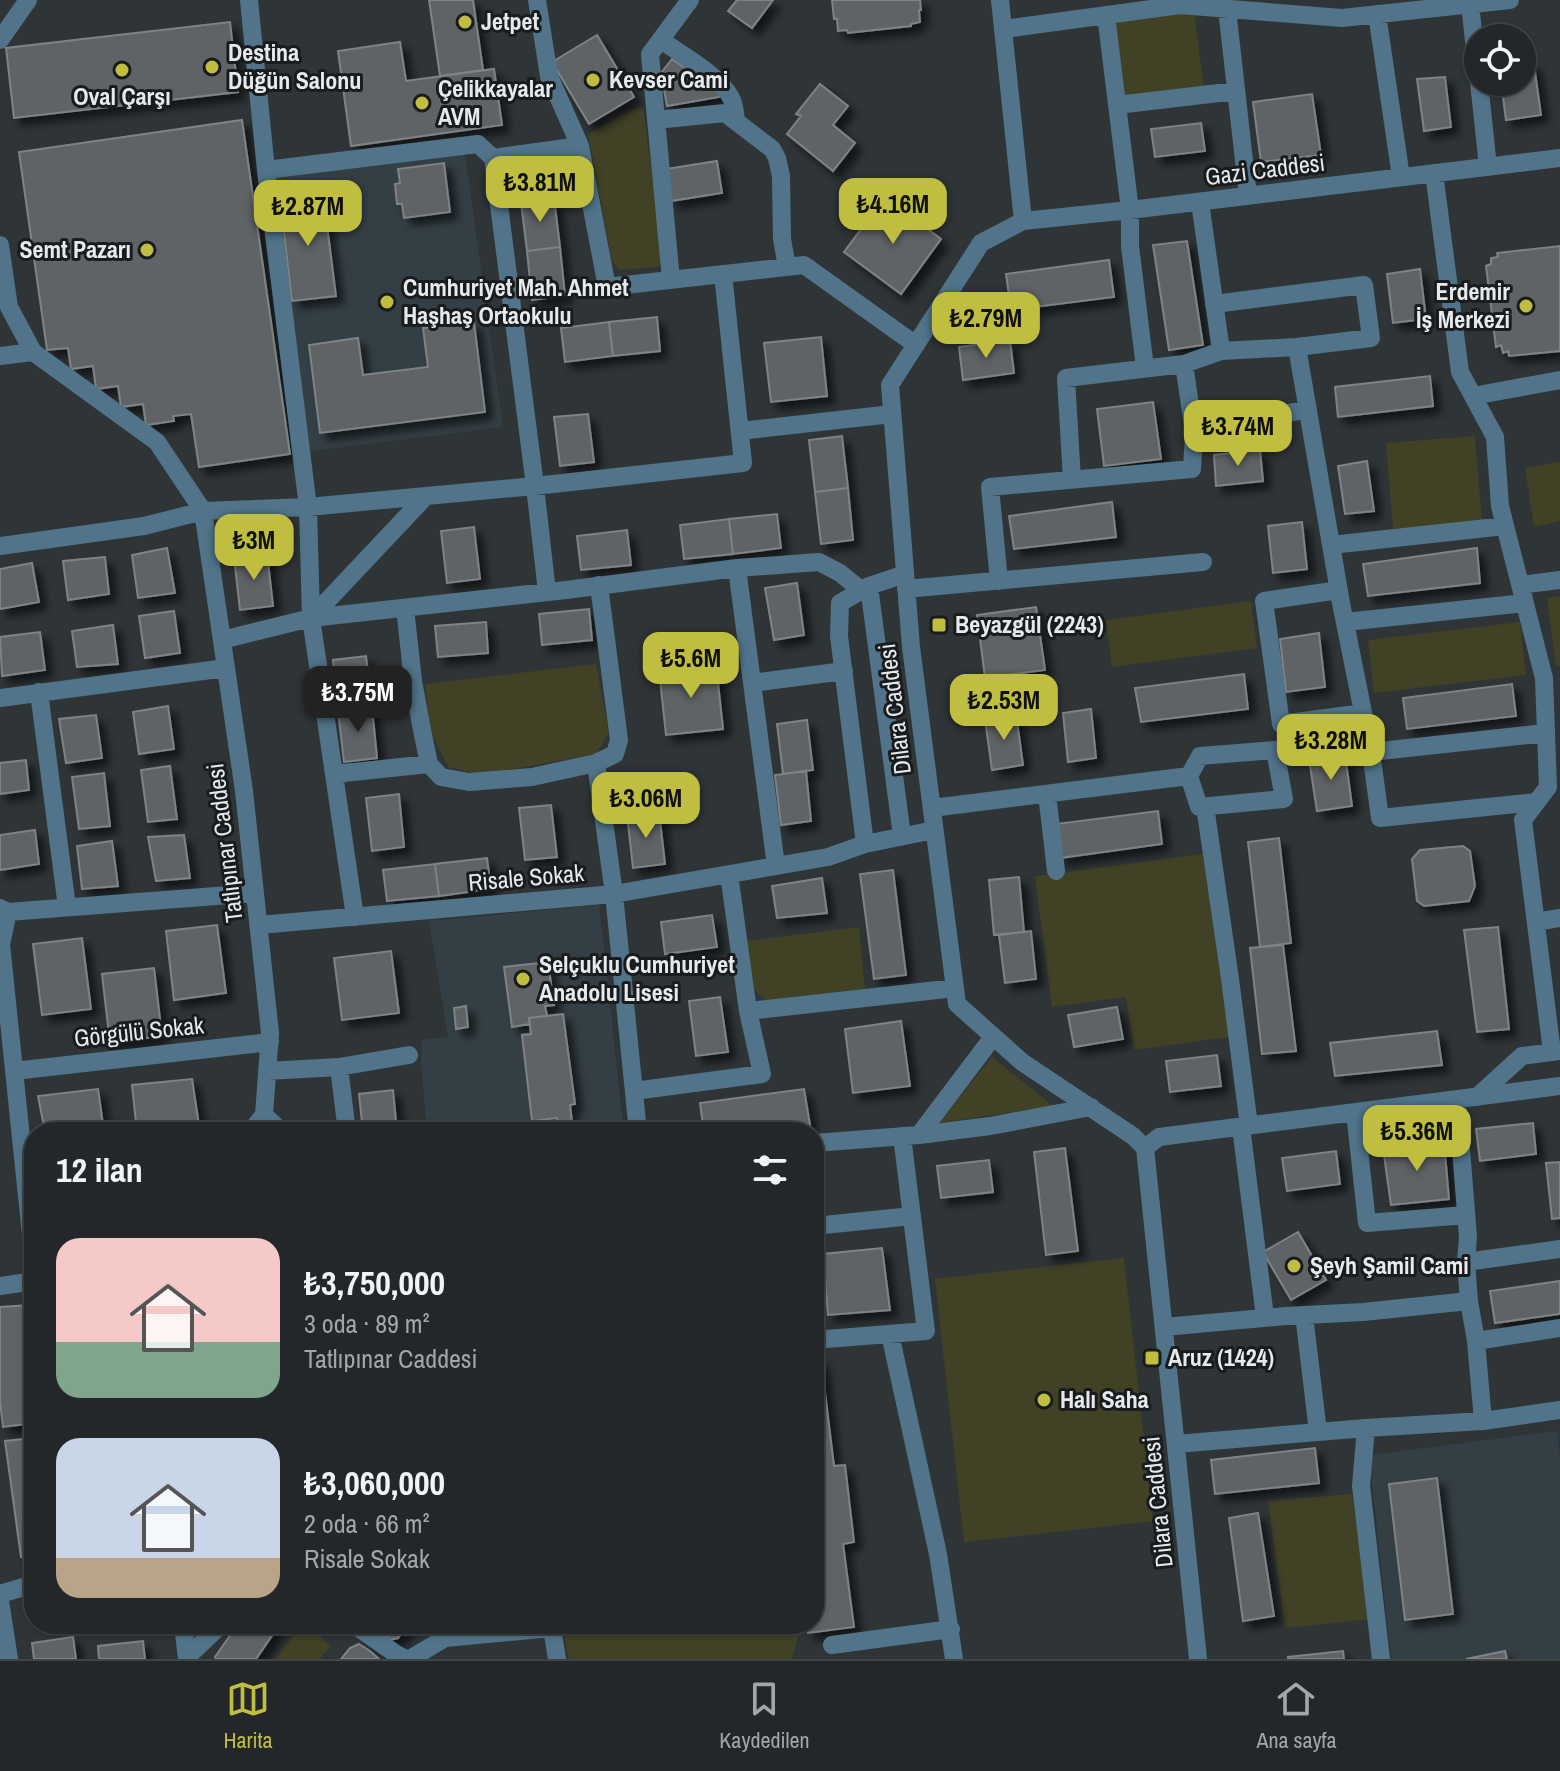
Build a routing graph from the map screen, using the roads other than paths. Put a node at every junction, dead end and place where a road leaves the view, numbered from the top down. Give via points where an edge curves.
1 (28, 0) edge
2 (249, 0) edge
3 (537, 0) edge
4 (690, 0) edge
5 (1000, 0) edge
6 (1510, 0) edge
7 (1470, 4) junction
8 (1140, 5) edge
9 (1318, 8) edge
10 (1227, 9) junction
11 (1377, 14) junction
12 (1106, 15) junction
13 (1472, 24) edge
14 (1004, 29) junction
15 (0, 40) edge
16 (661, 40) junction
17 (1236, 91) junction
18 (1480, 96) edge
19 (1117, 105) junction
20 (656, 120) junction
21 (736, 121) junction
22 (580, 146) junction
23 (493, 158) junction
24 (1560, 158) edge
25 (1488, 167) junction
26 (266, 170) junction
27 (1434, 173) junction
28 (1401, 177) junction
29 (1248, 196) junction
30 (1200, 202) junction
31 (1130, 210) junction
32 (1023, 221) junction
33 (981, 243) joint
34 (0, 245) edge
35 (787, 267) junction
36 (723, 274) junction
37 (671, 280) junction
38 (1214, 304) junction
39 (916, 345) junction
40 (1297, 347) junction
41 (1221, 351) junction
42 (33, 352) junction
43 (0, 356) edge
44 (1184, 364) junction
45 (1145, 368) junction
46 (1560, 380) edge
47 (1473, 396) junction
48 (1308, 409) junction
49 (892, 414) junction
50 (740, 431) junction
51 (1194, 433) junction
52 (1072, 480) junction
53 (535, 486) junction
54 (426, 496) junction
55 (308, 507) junction
56 (203, 511) junction
57 (1505, 526) junction
58 (1331, 545) junction
59 (0, 546) edge
60 (1203, 562) dead end
61 (737, 568) junction
62 (1560, 580) edge
63 (999, 581) junction
64 (906, 582) junction
65 (599, 585) junction
66 (865, 588) junction
67 (1339, 590) junction
68 (547, 592) junction
69 (1523, 594) junction
70 (405, 608) junction
71 (311, 618) junction
72 (1345, 622) junction
73 (222, 640) junction
74 (226, 668) junction
75 (844, 671) junction
76 (1552, 677) edge
77 (752, 683) junction
78 (39, 692) junction
79 (0, 698) edge
80 (1363, 713) junction
81 (1546, 733) junction
82 (1371, 752) junction
83 (596, 763) junction
84 (429, 764) junction
85 (334, 774) junction
86 (1189, 776) junction
87 (1047, 794) junction
88 (1536, 802) junction
89 (1205, 806) junction
90 (932, 808) junction
91 (934, 830) junction
92 (902, 836) junction
93 (865, 844) junction
94 (776, 866) junction
95 (1056, 871) dead end
96 (729, 874) junction
97 (255, 893) junction
98 (614, 894) junction
99 (67, 907) junction
100 (4, 910) edge
101 (355, 917) junction
102 (1560, 918) edge
103 (1536, 922) junction
104 (259, 925) junction
105 (955, 988) junction
106 (748, 1011) junction
107 (993, 1037) junction
108 (270, 1042) junction
109 (1556, 1051) edge
110 (409, 1055) dead end
111 (339, 1067) junction
112 (14, 1071) junction
113 (267, 1071) junction
114 (1560, 1086) edge
115 (634, 1091) junction
116 (1477, 1097) junction
117 (1457, 1099) junction
118 (1091, 1107) junction
119 (1355, 1112) junction
120 (264, 1115) junction
121 (258, 1122) edge
122 (271, 1122) edge
123 (346, 1122) edge
124 (637, 1122) edge
125 (1245, 1127) junction
126 (911, 1135) junction
127 (824, 1142) edge
128 (1145, 1148) junction
129 (24, 1168) edge
130 (1466, 1215) junction
131 (912, 1216) junction
132 (824, 1225) edge
133 (1560, 1249) edge
134 (1466, 1262) junction
135 (24, 1282) edge
136 (0, 1286) edge
137 (1469, 1301) junction
138 (1304, 1315) junction
139 (1265, 1317) junction
140 (1164, 1327) junction
141 (1560, 1328) edge
142 (890, 1334) junction
143 (824, 1339) edge
144 (1476, 1341) junction
145 (1560, 1410) edge
146 (1483, 1421) junction
147 (1366, 1428) junction
148 (1318, 1432) junction
149 (1176, 1444) junction
150 (24, 1587) edge
151 (0, 1594) edge
152 (0, 1601) edge
153 (951, 1629) junction
154 (184, 1634) edge
155 (212, 1634) edge
156 (367, 1634) edge
157 (477, 1634) edge
158 (553, 1634) edge
159 (832, 1645) dead end
160 (187, 1658) edge
161 (9, 1659) edge
162 (408, 1659) edge
163 (557, 1659) edge
164 (954, 1659) edge
165 (1198, 1659) edge
166 (1381, 1659) edge

1 - 15 street
2 - 26 street
3 - 22 street via 549,76
4 - 16 street
5 - 14 street
6 - 7 street
7 - 11 street
7 - 13 street
8 - 10 street
8 - 12 street
9 - 10 street
9 - 11 street via 1342,18
10 - 17 street
11 - 28 street
12 - 14 street
12 - 19 street
14 - 32 street
16 - 20 street via 650,54
16 - 21 street via 730,95
17 - 19 street
17 - 29 street
18 - 25 street
19 - 31 street
20 - 21 street via 725,113
20 - 37 street
21 - 35 street via 777,158
22 - 23 street
22 - 37 street via 607,287
23 - 26 street via 478,144
23 - 53 street
24 - 25 street, Gazi Caddesi
25 - 27 street, Gazi Caddesi
26 - 55 street
27 - 28 street, Gazi Caddesi
27 - 47 street via 1460,372
28 - 29 street, Gazi Caddesi
29 - 30 street, Gazi Caddesi
30 - 31 street, Gazi Caddesi
30 - 38 street
31 - 32 street, Gazi Caddesi
31 - 45 street
32 - 33 street, Gazi Caddesi
33 - 39 street, Dilara Caddesi
34 - 42 street, Tatlıpınar Caddesi via 9,307
35 - 36 street
35 - 39 street via 804,265
36 - 37 street
36 - 50 street
38 - 40 street via 1364,285 1371,338
38 - 41 street
39 - 49 street, Dilara Caddesi via 890,385
40 - 41 street
40 - 48 street
41 - 44 street
42 - 43 street
42 - 56 street, Tatlıpınar Caddesi via 157,442
44 - 45 street
44 - 51 street
45 - 52 street via 1066,378
46 - 47 street
47 - 57 street via 1495,437
48 - 51 street
48 - 58 street
49 - 50 street
49 - 64 street, Dilara Caddesi
50 - 53 street via 743,463
51 - 52 street via 1192,469
52 - 63 street via 990,487
53 - 54 street
53 - 68 street
54 - 55 street
54 - 71 street
55 - 56 street
55 - 71 street
56 - 59 street via 144,526
56 - 73 street, Tatlıpınar Caddesi
57 - 58 street
57 - 69 street
58 - 67 street
60 - 63 street
61 - 65 street
61 - 66 street via 819,562
61 - 77 street
62 - 69 street
63 - 64 street
64 - 66 street
64 - 90 street, Dilara Caddesi
65 - 68 street
65 - 83 street via 619,740 615,754
66 - 75 street via 840,603
66 - 92 street
67 - 72 street
67 - 80 street via 1264,601 1281,724
68 - 70 street
69 - 72 street
69 - 76 street
70 - 71 street
70 - 84 street
71 - 73 street
71 - 85 street
72 - 80 street
73 - 74 street, Tatlıpınar Caddesi
74 - 78 street
74 - 97 street, Tatlıpınar Caddesi
75 - 77 street
75 - 93 street
76 - 81 street
77 - 94 street
78 - 79 street
78 - 99 street
80 - 82 street
81 - 82 street
81 - 88 street via 1548,787
82 - 88 street via 1380,818
83 - 84 street via 532,777 469,782 441,777
83 - 98 street
84 - 85 street
85 - 101 street
86 - 87 street
86 - 89 street via 1199,807
86 - 89 street via 1200,756 1275,750 1284,799
87 - 90 street
87 - 95 street
88 - 103 street via 1523,820
89 - 125 street
90 - 91 street, Dilara Caddesi
91 - 92 street, Risale Sokak
91 - 105 street, Dilara Caddesi
92 - 93 street, Risale Sokak
93 - 94 street, Risale Sokak
94 - 96 street, Risale Sokak
96 - 98 street, Risale Sokak
96 - 106 street
97 - 99 street
97 - 104 street, Tatlıpınar Caddesi
98 - 101 street, Risale Sokak
98 - 115 street
99 - 100 street
100 - 112 street via 1,944
101 - 104 street, Risale Sokak
102 - 103 street
103 - 109 street
104 - 108 street, Tatlıpınar Caddesi
105 - 106 street
105 - 107 street, Dilara Caddesi via 957,1004
106 - 115 street via 762,1074
107 - 118 street, Dilara Caddesi
107 - 126 street
108 - 112 street, Görgülü Sokak
108 - 113 street, Tatlıpınar Caddesi
109 - 116 street via 1522,1056
110 - 111 street
111 - 113 street
111 - 123 street
112 - 129 street
113 - 120 street, Tatlıpınar Caddesi
114 - 116 street
115 - 124 street
116 - 117 street
117 - 119 street
117 - 130 street
118 - 126 street
118 - 128 street, Dilara Caddesi
119 - 125 street
119 - 130 street via 1367,1223
120 - 121 street
120 - 122 street
125 - 128 street via 1159,1137
125 - 139 street
126 - 127 street
126 - 131 street
128 - 140 street, Dilara Caddesi
130 - 134 street
131 - 132 street
131 - 142 street via 926,1331
133 - 134 street
134 - 137 street
135 - 136 street
137 - 138 street
137 - 144 street
138 - 139 street
138 - 148 street
139 - 140 street
140 - 149 street, Dilara Caddesi
141 - 144 street
142 - 143 street
142 - 153 street
144 - 146 street
145 - 146 street
146 - 147 street
147 - 148 street
147 - 166 street via 1361,1486
148 - 149 street
149 - 165 street, Dilara Caddesi
150 - 151 street
152 - 161 street
153 - 159 street
153 - 164 street
154 - 160 street
155 - 160 street
156 - 162 street
157 - 162 street via 445,1638
158 - 163 street

